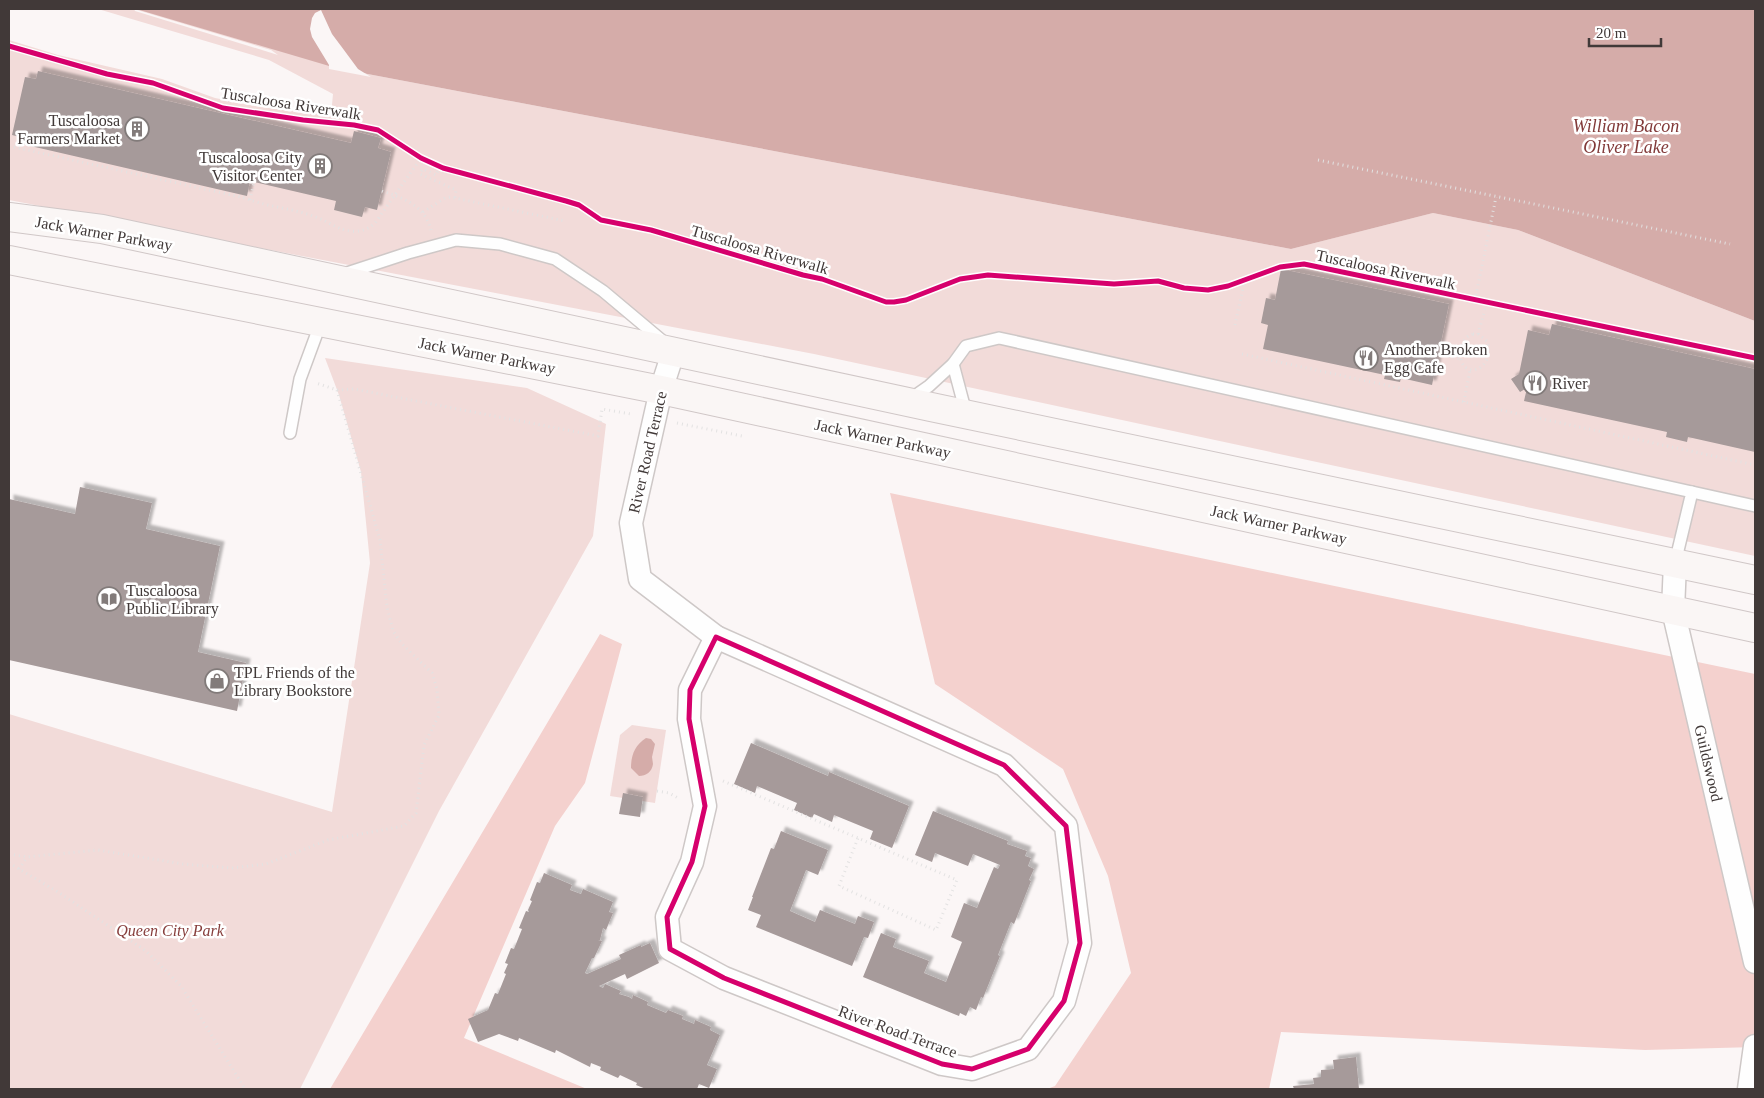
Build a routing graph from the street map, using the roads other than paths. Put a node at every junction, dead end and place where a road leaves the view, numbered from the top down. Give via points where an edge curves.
1 (9, 217) edge
2 (9, 260) edge
3 (332, 278) junction
4 (322, 321) junction
5 (674, 350) junction
6 (953, 364) junction
7 (661, 390) junction
8 (907, 401) junction
9 (966, 413) junction
10 (290, 433) dead end
11 (1692, 492) junction
12 (1755, 506) edge
13 (1674, 563) junction
14 (1755, 580) edge
15 (1673, 610) junction
16 (1755, 628) edge
17 (716, 637) junction
18 (1755, 962) edge
19 (1755, 1046) edge
20 (1749, 1089) edge

1 - 3 main road, Jack Warner Parkway via 102,229
2 - 4 main road, Jack Warner Parkway
3 - 5 main road, Jack Warner Parkway
3 - 5 lane via 456,240 500,244 555,259 603,291
4 - 7 main road, Jack Warner Parkway
4 - 10 lane via 300,380
5 - 7 street, River Road Terrace
5 - 8 main road, Jack Warner Parkway
6 - 8 lane
6 - 9 lane
6 - 11 lane via 966,346 998,338
7 - 15 main road, Jack Warner Parkway
7 - 17 street, River Road Terrace via 631,523 640,579
8 - 9 main road, Jack Warner Parkway
9 - 13 main road, Jack Warner Parkway
11 - 12 lane
11 - 13 lane
13 - 14 main road, Jack Warner Parkway
13 - 15 street, Guildswood
15 - 16 main road, Jack Warner Parkway
15 - 18 street, Guildswood
17 - 17 street, River Road Terrace via 690,690 689,719 705,806 692,862 667,917 670,949 724,978 942,1064 972,1069 1028,1049 1064,1000 1080,943 1066,826 1004,765
19 - 20 street

